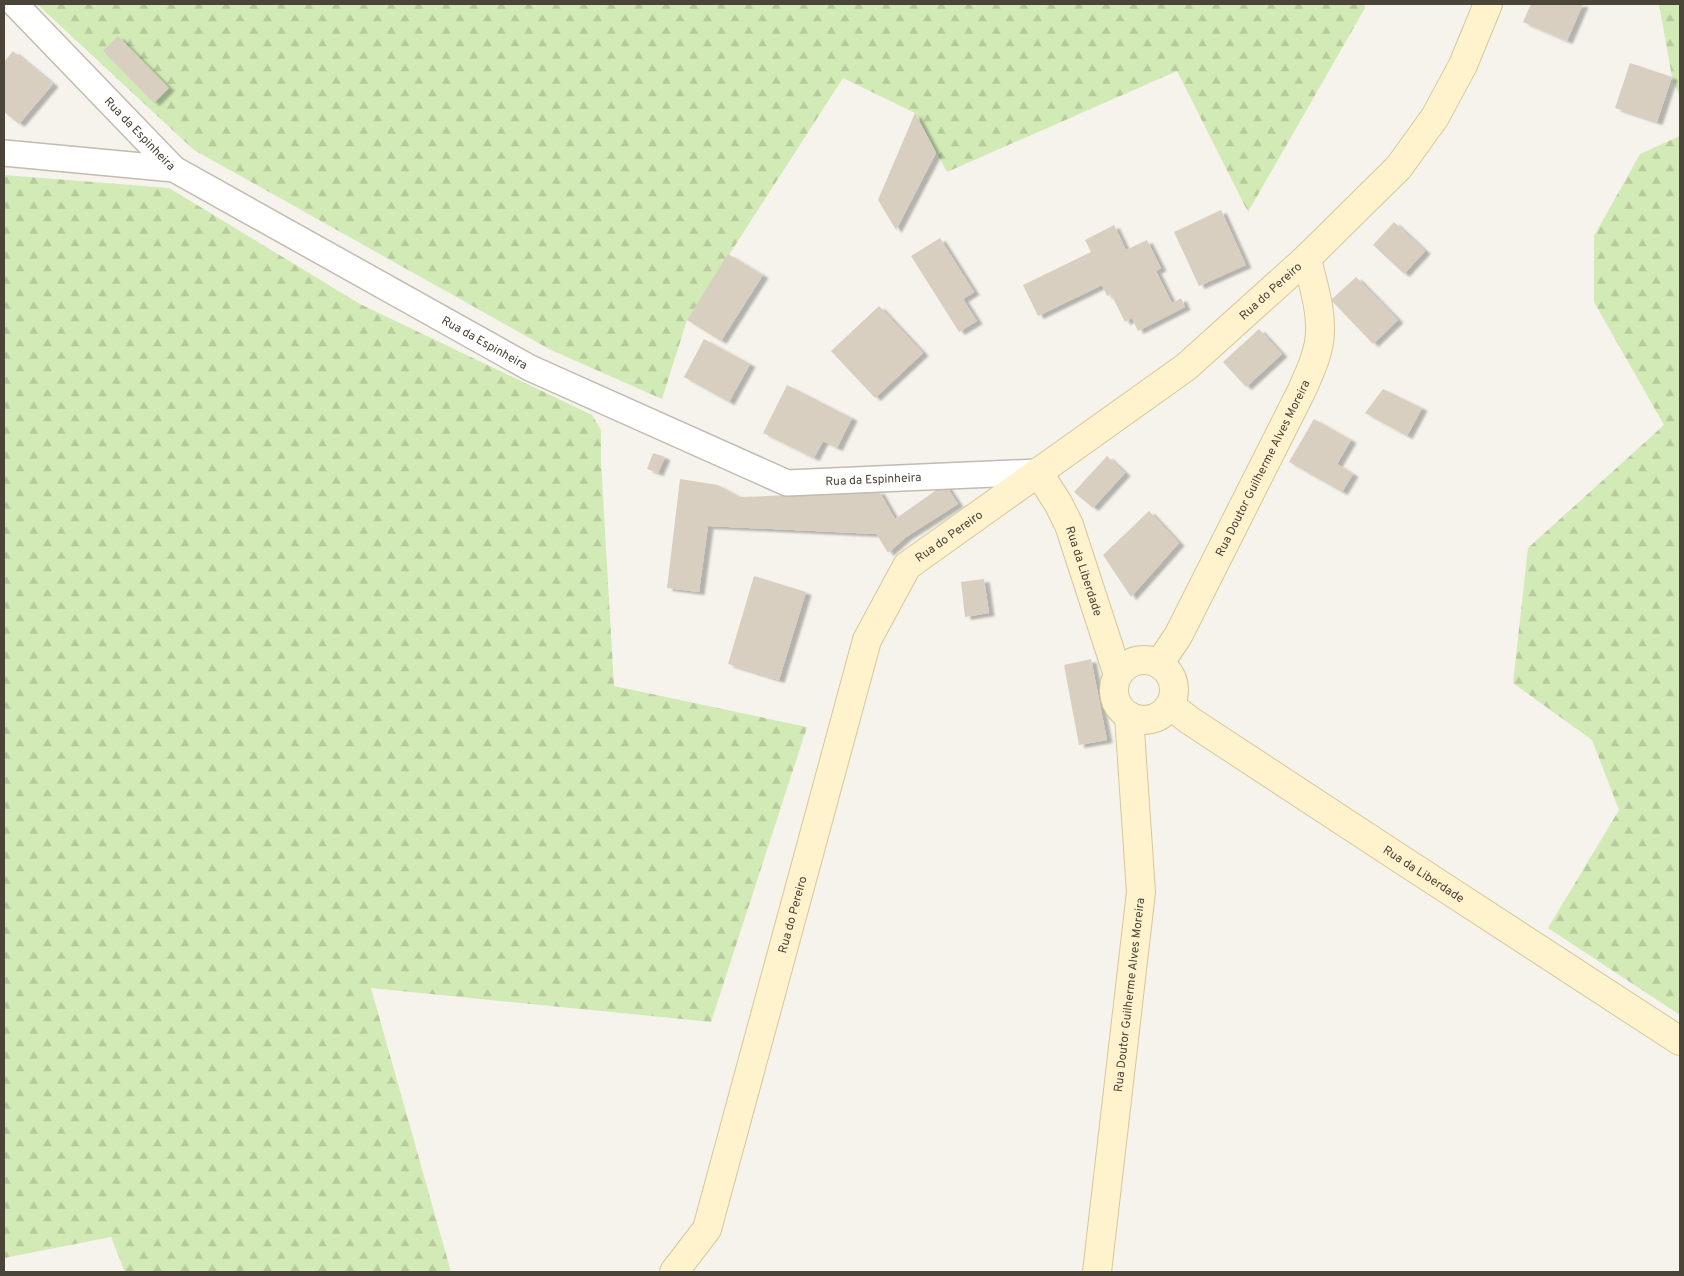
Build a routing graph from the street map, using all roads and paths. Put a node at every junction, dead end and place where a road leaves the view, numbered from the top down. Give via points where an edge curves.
1 (15, 4) edge
2 (1488, 4) edge
3 (4, 152) edge
4 (174, 169) junction
5 (1307, 258) junction
6 (1038, 472) junction
7 (1159, 664) junction
8 (1118, 675) junction
9 (1170, 705) junction
10 (1129, 716) junction
11 (1680, 1041) edge
12 (674, 1272) edge
13 (1097, 1272) edge

1 - 4 street, Rua da Espinheira
2 - 5 street, Rua do Pereiro via 1463,65 1435,117 1399,167
3 - 4 street
4 - 6 street, Rua da Espinheira via 530,368 787,483
5 - 6 street, Rua do Pereiro via 1186,367
5 - 7 street, Rua Doutor Guilherme Alves Moreira via 1320,316 1312,368 1178,636
6 - 8 street, Rua da Liberdade via 1069,525
6 - 12 street, Rua do Pereiro via 906,566 867,640 707,1229
7 - 8 street via 1141,660 1124,668
7 - 9 street via 1166,670 1174,687
8 - 10 street via 1114,684 1116,703
9 - 10 street via 1164,712 1147,720
9 - 11 street, Rua da Liberdade via 1384,849
10 - 13 street, Rua Doutor Guilherme Alves Moreira via 1141,892

